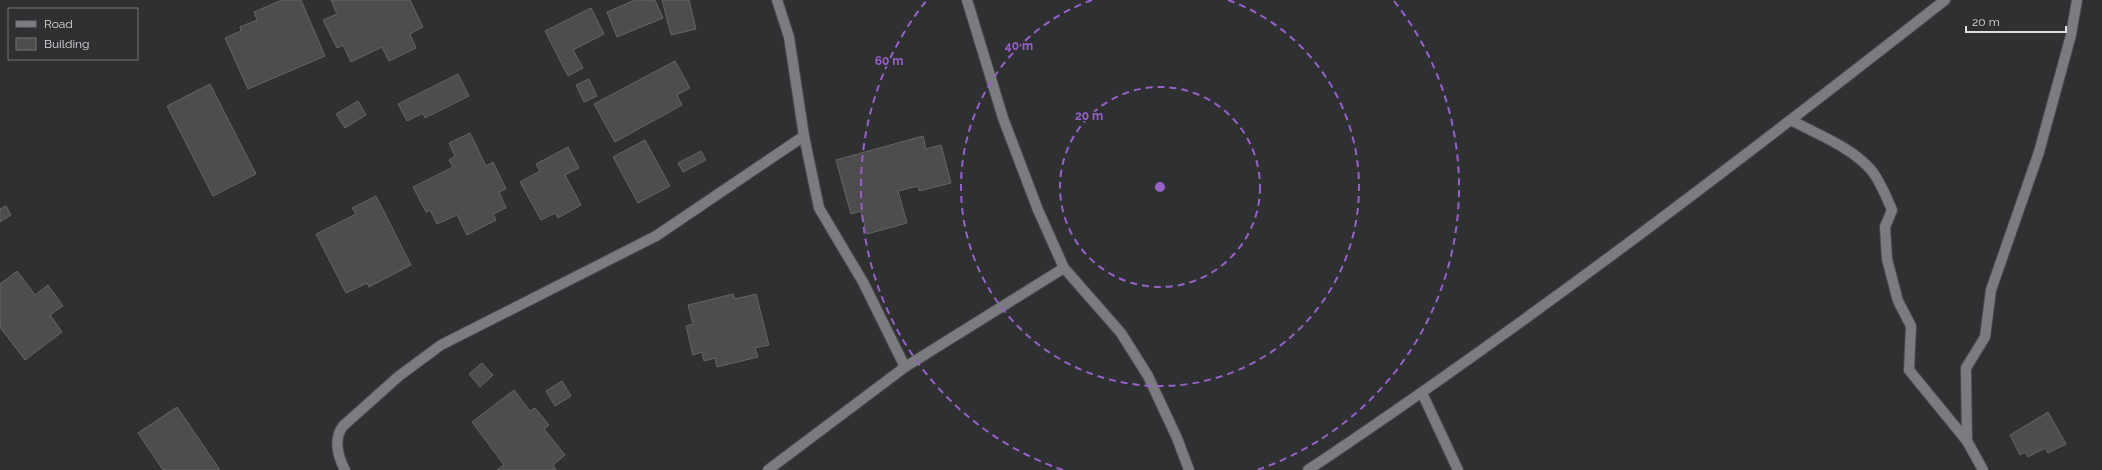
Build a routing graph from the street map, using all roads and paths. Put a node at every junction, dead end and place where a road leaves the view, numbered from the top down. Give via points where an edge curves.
1 (777, 0) edge
2 (967, 0) edge
3 (1945, 0) edge
4 (2077, 0) edge
5 (1792, 120) junction
6 (804, 136) junction
7 (1064, 268) junction
8 (906, 367) junction
9 (1422, 393) junction
10 (1967, 441) junction
11 (345, 470) edge
12 (768, 470) edge
13 (1189, 470) edge
14 (1308, 470) edge
15 (1458, 470) edge
16 (1983, 470) edge

1 - 6 street via 789,37
2 - 7 street via 1009,132 1038,210
3 - 5 street
4 - 10 street via 2071,35 2039,152 1991,290 1985,337 1966,368
5 - 9 street via 1650,229
5 - 10 street via 1856,157 1872,171 1884,190 1892,210 1885,227 1887,259 1898,301 1911,326 1909,370
6 - 8 street via 819,208 863,282
6 - 11 street via 656,236 441,345 399,376 346,422 341,429 338,447
7 - 8 street
7 - 13 street via 1121,333 1144,370 1177,438
8 - 12 street
9 - 14 street
9 - 15 street
10 - 16 street

